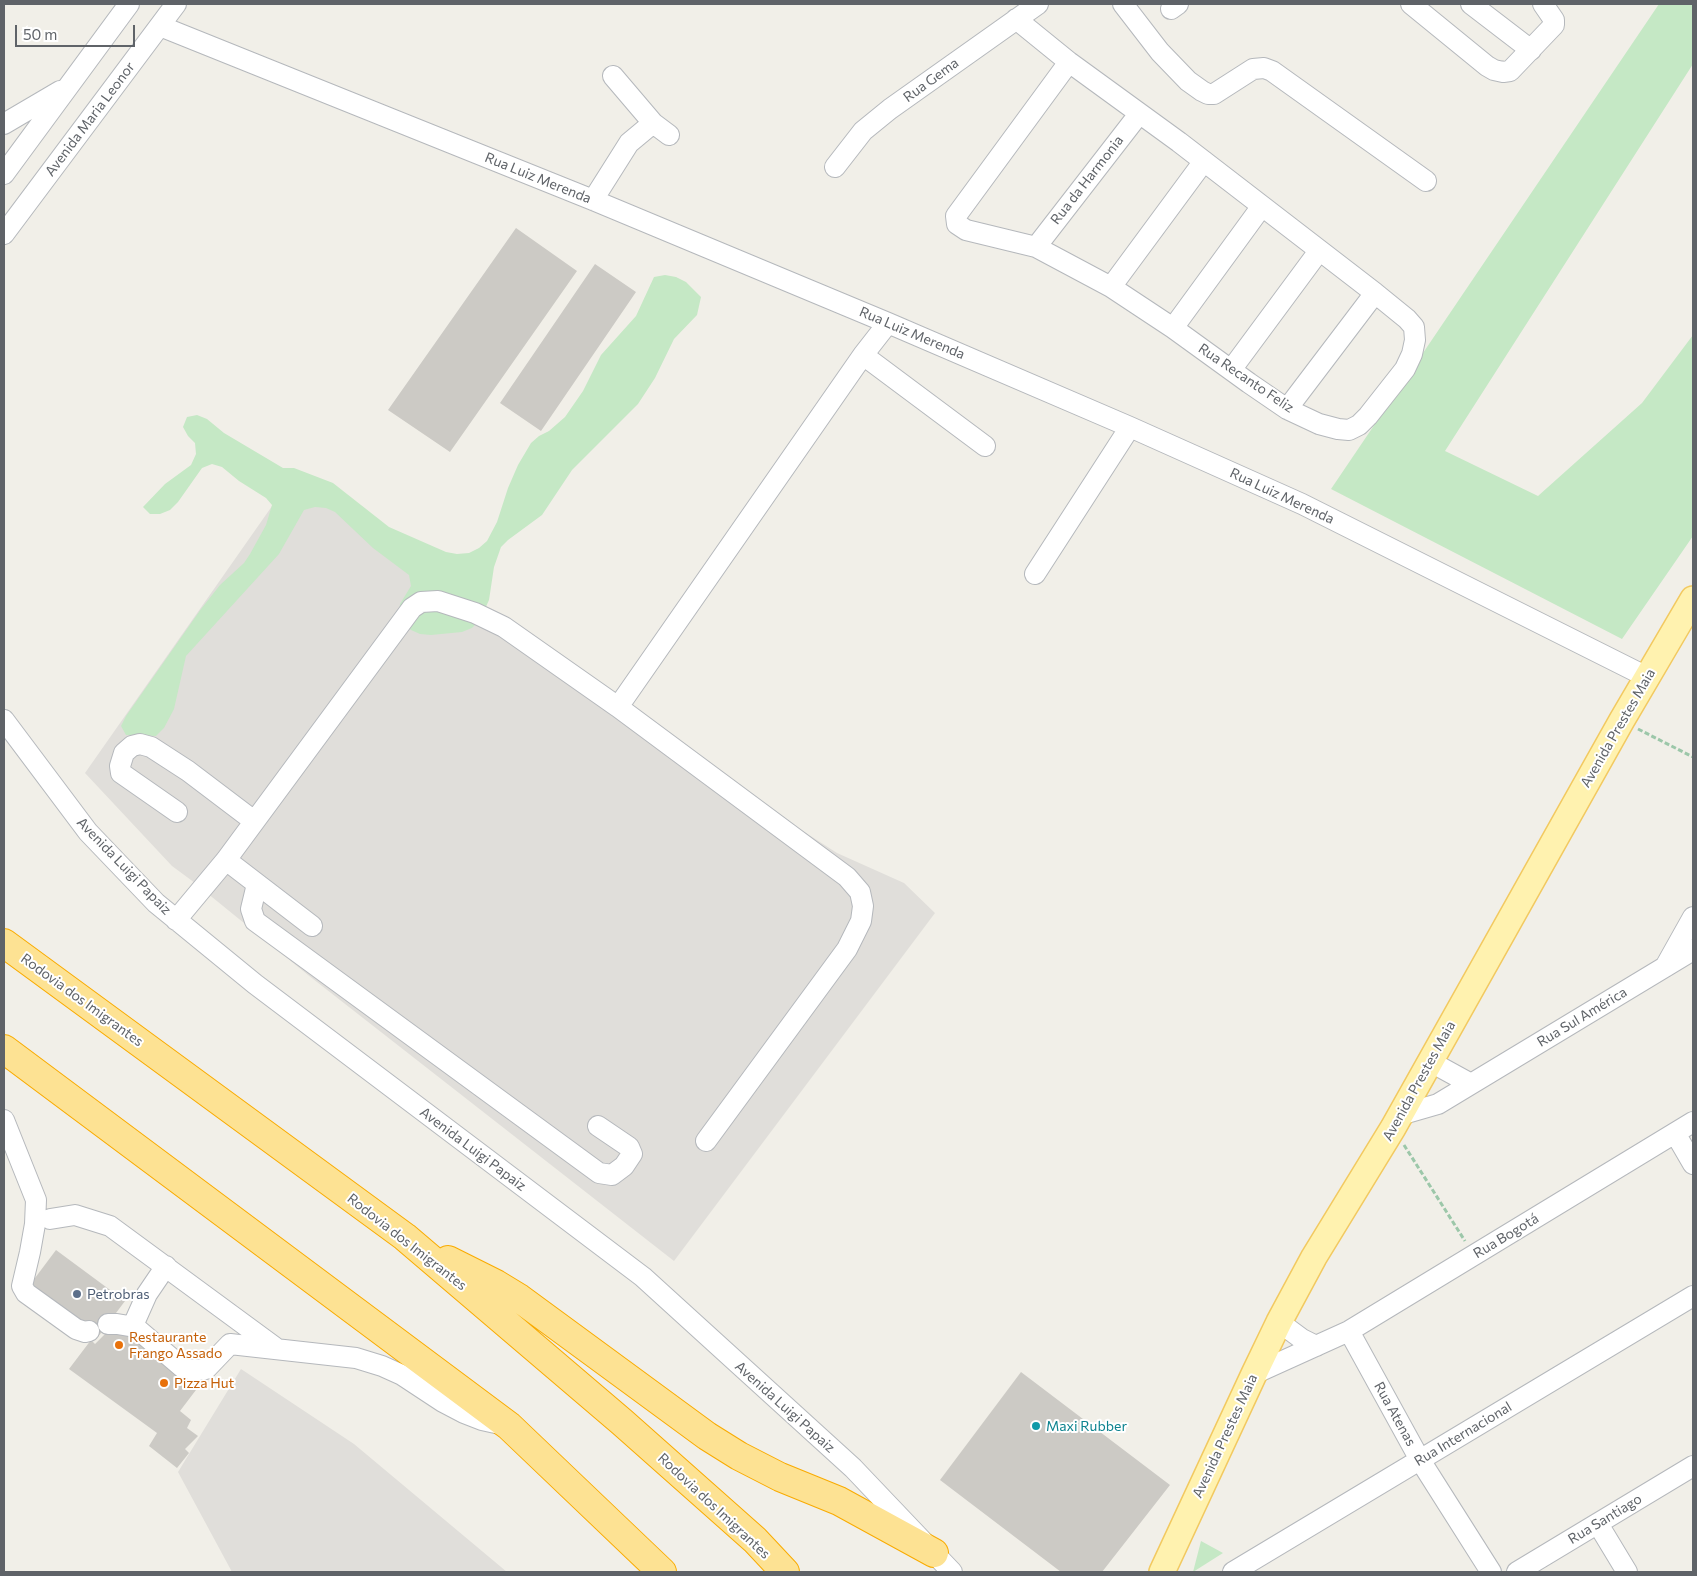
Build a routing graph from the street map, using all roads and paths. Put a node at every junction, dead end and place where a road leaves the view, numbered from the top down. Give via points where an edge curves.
1 (129, 4) edge
2 (176, 4) edge
3 (1038, 4) edge
4 (1123, 4) edge
5 (1411, 4) edge
6 (1471, 4) edge
7 (1543, 4) edge
8 (1016, 19) junction
9 (160, 26) junction
10 (1531, 50) junction
11 (1068, 62) junction
12 (613, 76) dead end
13 (66, 87) junction
14 (1139, 114) junction
15 (4, 124) edge
16 (1204, 161) junction
17 (835, 167) dead end
18 (4, 174) edge
19 (1426, 181) dead end
20 (592, 200) junction
21 (1262, 206) junction
22 (4, 234) edge
23 (1036, 247) junction
24 (1319, 250) junction
25 (1111, 287) junction
26 (1375, 293) junction
27 (888, 323) junction
28 (1173, 328) junction
29 (863, 355) junction
30 (1231, 370) junction
31 (1287, 409) junction
32 (1130, 427) junction
33 (985, 446) dead end
34 (1035, 574) dead end
35 (1693, 599) edge
36 (1647, 677) junction
37 (618, 707) junction
38 (4, 720) edge
39 (1622, 720) junction
40 (1693, 757) edge
41 (177, 812) dead end
42 (254, 822) junction
43 (226, 860) junction
44 (257, 884) junction
45 (1693, 917) edge
46 (176, 920) junction
47 (312, 926) dead end
48 (4, 943) edge
49 (1693, 950) edge
50 (1664, 968) junction
51 (4, 1049) edge
52 (1432, 1059) junction
53 (1470, 1084) junction
54 (4, 1120) edge
55 (1397, 1121) junction
56 (1693, 1122) edge
57 (598, 1126) dead end
58 (1675, 1133) junction
59 (706, 1141) dead end
60 (1693, 1164) edge
61 (50, 1219) dead end
62 (405, 1237) junction
63 (1474, 1255) junction
64 (166, 1266) junction
65 (1693, 1296) edge
66 (1279, 1322) junction
67 (135, 1328) junction
68 (1349, 1331) junction
69 (1316, 1346) junction
70 (276, 1349) junction
71 (1254, 1374) junction
72 (509, 1426) junction
73 (1420, 1460) junction
74 (1693, 1466) edge
75 (1598, 1524) junction
76 (943, 1563) edge
77 (1165, 1571) edge
78 (662, 1572) edge
79 (785, 1572) edge
80 (1233, 1572) edge
81 (1492, 1572) edge
82 (1517, 1572) edge
83 (1627, 1572) edge

1 - 13 street
2 - 9 street, Avenida Maria Leonor
3 - 8 street, Rua Gema
4 - 19 street via 1164,57 1202,91 1214,94 1253,69 1272,71
5 - 10 street via 1494,70 1510,71
6 - 10 street
7 - 10 street via 1554,25
8 - 11 street, Rua Recanto Feliz
8 - 17 street, Rua Gema via 876,120
9 - 20 street, Rua Luiz Merenda
9 - 22 street, Avenida Maria Leonor
11 - 14 street, Rua Recanto Feliz
11 - 23 street, Rua Recanto Feliz via 956,216 958,224 966,230
12 - 20 street via 661,129 629,143
13 - 15 street
13 - 18 street
14 - 16 street, Rua Recanto Feliz
14 - 23 street, Rua da Harmonia
16 - 21 street, Rua Recanto Feliz
16 - 25 street
20 - 27 street, Rua Luiz Merenda
21 - 24 street, Rua Recanto Feliz
21 - 28 street
23 - 25 street, Rua Recanto Feliz
24 - 26 street, Rua Recanto Feliz
24 - 30 street
25 - 28 street, Rua Recanto Feliz
26 - 31 street
26 - 31 street, Rua Recanto Feliz via 1414,327 1415,340 1405,370 1368,416 1350,430 1319,424
27 - 29 street
27 - 32 street, Rua Luiz Merenda
28 - 30 street, Rua Recanto Feliz
29 - 33 street
29 - 37 street
30 - 31 street, Rua Recanto Feliz
32 - 34 street
32 - 36 street, Rua Luiz Merenda via 1302,504
35 - 36 main road, Avenida Prestes Maia
36 - 39 main road, Avenida Prestes Maia
37 - 42 street via 504,627 460,607 438,601 421,602 412,608
37 - 59 street via 848,877 860,892 863,906 861,921 847,949
38 - 46 street, Avenida Luigi Papaiz via 88,832
39 - 40 path
39 - 52 main road, Avenida Prestes Maia
41 - 42 street via 121,773 124,753 132,746 151,747
42 - 43 street
43 - 44 street
43 - 46 street
44 - 47 street
44 - 57 street via 251,909 255,922 599,1173 612,1174 624,1166 632,1154 629,1147
45 - 50 street
46 - 76 street, Avenida Luigi Papaiz via 255,984 643,1277 853,1468
48 - 62 highway, Rodovia dos Imigrantes
49 - 50 street, Rua Sul América
50 - 53 street, Rua Sul América
51 - 72 highway
52 - 53 street
52 - 55 main road, Avenida Prestes Maia
53 - 55 street, Rua Sul América via 1438,1104
54 - 67 street via 36,1200 35,1224 22,1286 76,1329 85,1332 117,1324
55 - 63 path
55 - 66 main road, Avenida Prestes Maia via 1314,1257
56 - 58 street, Rua Bogotá
58 - 60 street
58 - 63 street, Rua Bogotá
61 - 64 street via 75,1215 110,1226
62 - 76 highway via 519,1298 739,1456 839,1502
62 - 79 highway, Rodovia dos Imigrantes via 622,1422 755,1540
63 - 68 street, Rua Bogotá
64 - 67 street via 147,1294
64 - 70 street
65 - 73 street, Rua Internacional
66 - 69 street
66 - 71 main road, Avenida Prestes Maia
67 - 70 street via 183,1368 194,1370 206,1369 230,1344
68 - 69 street, Rua Bogotá
68 - 73 street, Rua Atenas
69 - 71 street, Rua Bogotá
70 - 72 street via 374,1363 402,1375 464,1413
71 - 77 main road, Avenida Prestes Maia
72 - 78 highway
73 - 80 street, Rua Internacional
73 - 81 street, Rua Atenas
74 - 75 street, Rua Santiago
75 - 82 street, Rua Santiago
75 - 83 street

